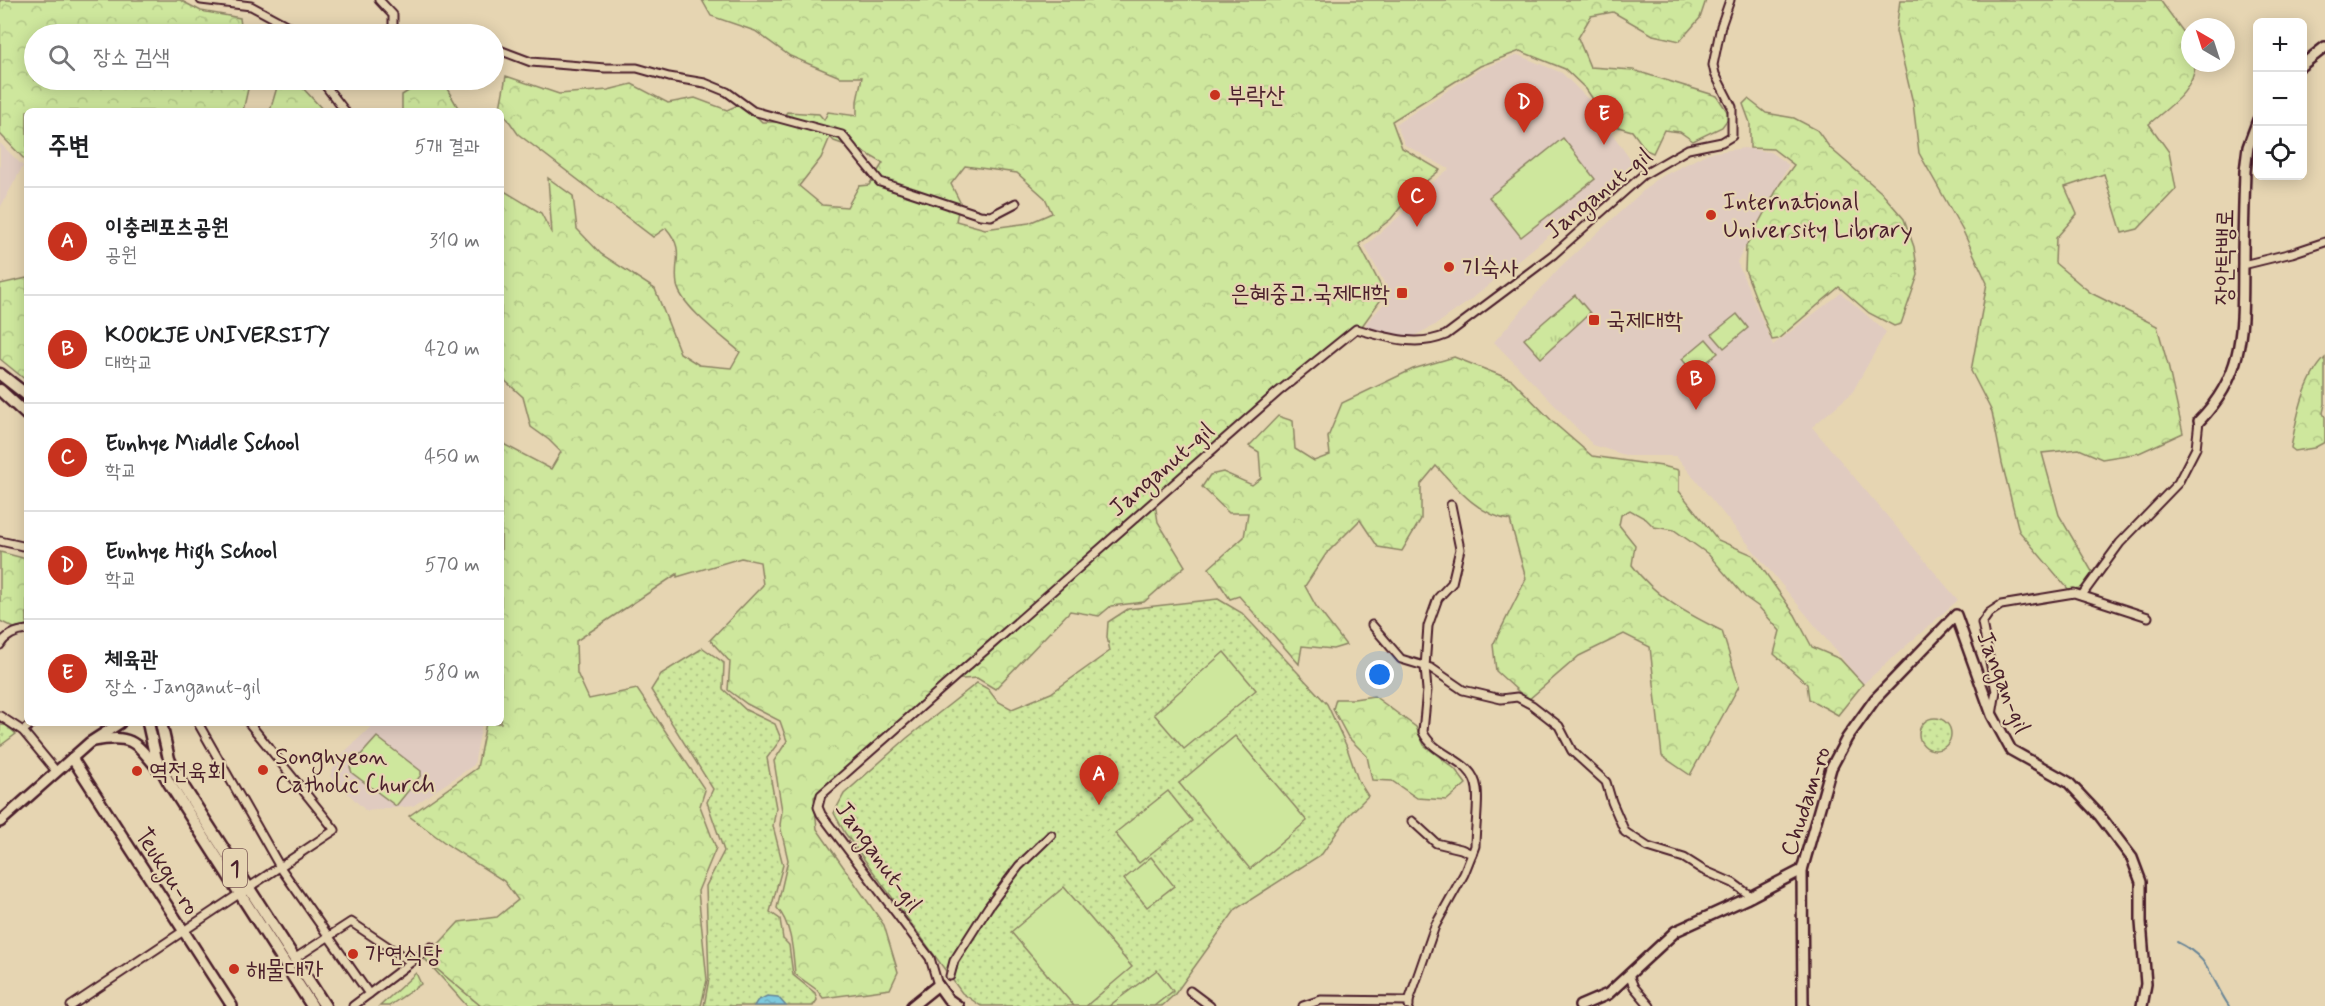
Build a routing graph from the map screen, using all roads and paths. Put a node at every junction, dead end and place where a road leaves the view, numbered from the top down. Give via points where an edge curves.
1 (201, 0) edge
2 (380, 0) edge
3 (1730, 0) edge
4 (284, 24) edge
5 (393, 24) edge
6 (2325, 47) edge
7 (504, 52) edge
8 (2307, 61) edge
9 (329, 90) edge
10 (343, 108) edge
11 (2256, 126) edge
12 (1016, 203) dead end
13 (2325, 242) edge
14 (2243, 265) junction
15 (0, 374) edge
16 (0, 390) edge
17 (24, 393) edge
18 (24, 412) edge
19 (2199, 422) joint
20 (1451, 505) dead end
21 (0, 541) edge
22 (24, 546) edge
23 (2082, 595) junction
24 (1956, 615) joint
25 (2148, 617) dead end
26 (1372, 625) dead end
27 (24, 630) edge
28 (0, 645) edge
29 (1425, 667) junction
30 (1992, 715) junction
31 (0, 716) edge
32 (29, 726) edge
33 (103, 726) edge
34 (115, 726) edge
35 (149, 726) edge
36 (162, 726) edge
37 (201, 726) edge
38 (251, 726) edge
39 (23, 731) junction
40 (88, 742) junction
41 (72, 758) junction
42 (56, 771) junction
43 (164, 773) junction
44 (1412, 821) dead end
45 (0, 822) edge
46 (1051, 835) dead end
47 (1472, 854) junction
48 (280, 867) junction
49 (1802, 870) junction
50 (244, 892) junction
51 (1752, 897) junction
52 (184, 932) junction
53 (329, 936) junction
54 (431, 947) dead end
55 (294, 959) junction
56 (411, 962) junction
57 (1629, 975) junction
58 (950, 976) dead end
59 (938, 985) junction
60 (1191, 991) dead end
61 (369, 994) junction
62 (1409, 1003) edge
63 (72, 1006) edge
64 (232, 1006) edge
65 (312, 1006) edge
66 (325, 1006) edge
67 (352, 1006) edge
68 (912, 1006) edge
69 (958, 1006) edge
70 (1210, 1006) edge
71 (1303, 1006) edge
72 (1580, 1006) edge
73 (1650, 1006) edge
74 (1803, 1006) edge
75 (2142, 1006) edge

1 - 4 street via 251,6
2 - 5 street via 393,15
3 - 59 street, Janganut-gil via 1713,65 1732,106 1732,136 1688,149 1643,175 1554,254 1446,335 1415,342 1398,341 1356,329 1278,392 821,795 821,814 930,958
6 - 8 street
7 - 12 street via 531,62 637,68 705,83 727,92 753,111 842,135 880,182 980,215 991,216
9 - 10 street
11 - 14 street, 장안탁뱅로 via 2245,171
13 - 14 street
14 - 19 street, 장안탁뱅로 via 2243,326 2238,352 2230,378
15 - 17 main road
16 - 18 main road
19 - 23 street via 2196,448 2178,483 2120,543
20 - 29 street via 1460,549 1452,583 1438,598 1428,626
21 - 22 street
23 - 25 street
23 - 30 street via 2065,593 2010,602 1989,613 1982,623 1996,691
24 - 30 street, Jangan-gil
24 - 49 street, Chudam-ro via 1875,699 1847,738 1831,768
26 - 29 street via 1401,659
27 - 28 street via 3,638
29 - 47 street via 1423,732 1433,747 1462,763 1477,787
29 - 51 street via 1463,690 1501,699 1517,697 1532,705 1559,726 1572,751 1606,782 1625,832 1648,847 1684,858 1733,883
30 - 75 street, Jangan-gil via 2011,750 2068,783 2132,858 2141,882 2146,984
31 - 39 street
32 - 39 street
33 - 40 street
34 - 40 street
35 - 43 main road, 1 via 156,759
36 - 50 main road, 1 via 169,759
37 - 48 street
38 - 48 street via 335,830
39 - 42 street
40 - 41 street
40 - 43 street via 115,737 131,740
41 - 42 street
41 - 52 street, Teukgu-ro
42 - 45 street
43 - 50 main road, 1
44 - 47 street via 1436,843
46 - 58 street via 1019,866 989,906 954,961
47 - 62 street via 1435,926
48 - 50 street
48 - 53 street
49 - 51 street
49 - 74 street, Chudam-ro
50 - 52 street
50 - 55 main road, 1
50 - 65 main road, 1
51 - 57 street via 1676,931
52 - 63 street
52 - 64 street, Teukgu-ro
53 - 55 street
53 - 56 street via 351,922
53 - 61 street
54 - 56 street
55 - 66 main road, 1
56 - 61 street
57 - 72 street via 1608,994
57 - 73 street
59 - 68 street
59 - 69 street
60 - 70 street
61 - 67 street
62 - 71 street via 1321,999

